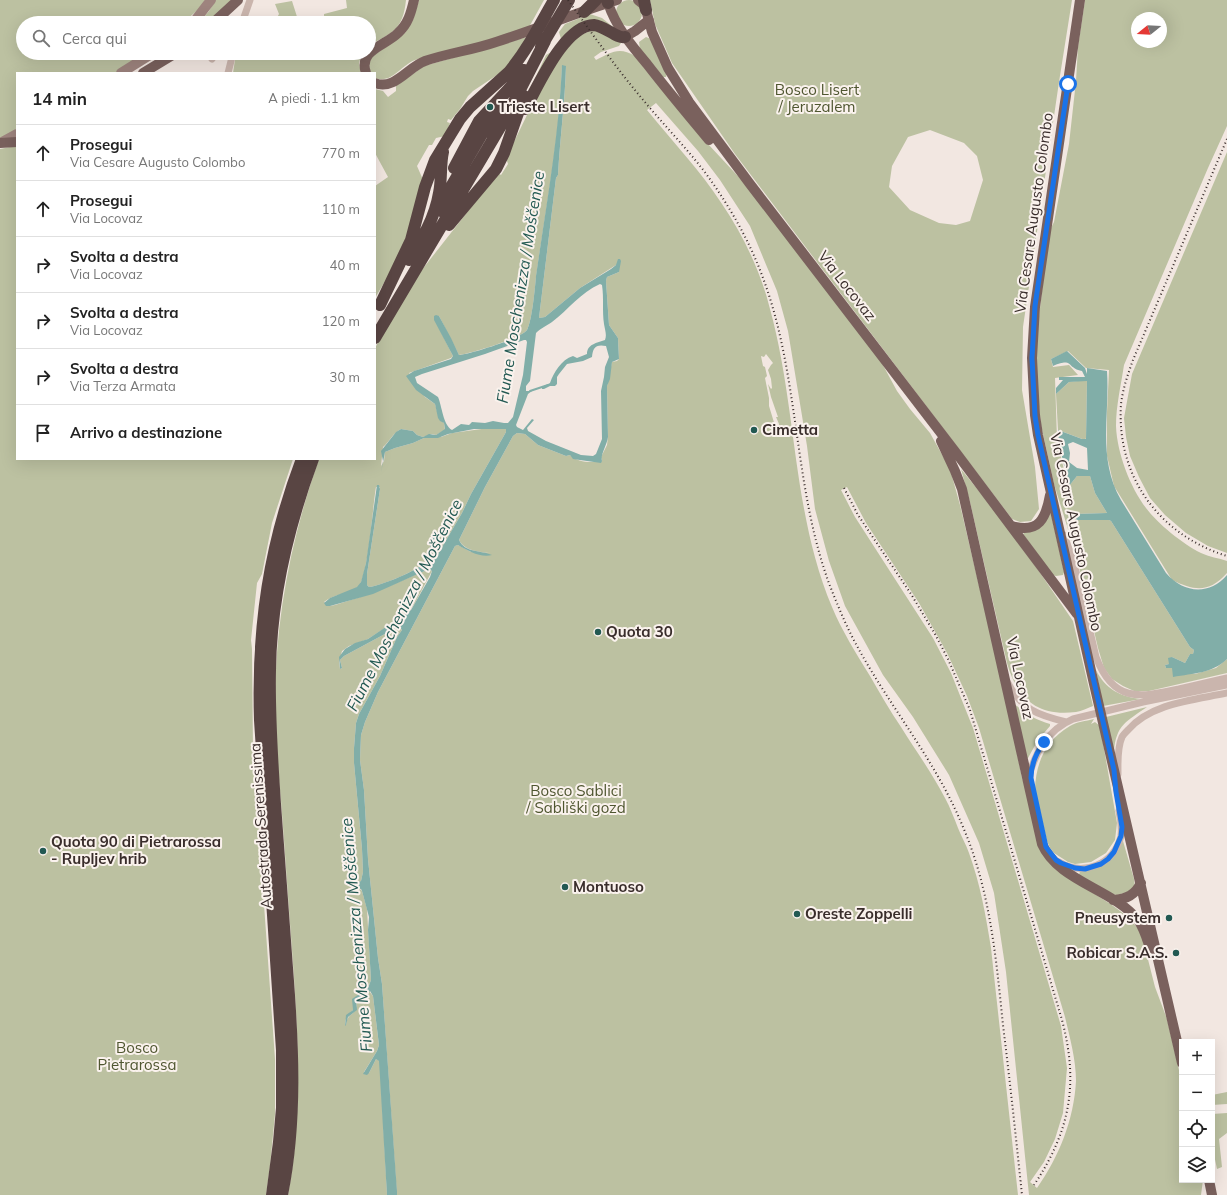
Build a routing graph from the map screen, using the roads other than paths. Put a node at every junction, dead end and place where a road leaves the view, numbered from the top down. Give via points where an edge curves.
1 (211, 0) edge
2 (238, 0) edge
3 (250, 0) edge
4 (414, 0) edge
5 (554, 0) edge
6 (570, 0) edge
7 (638, 0) edge
8 (1080, 0) edge
9 (607, 1) edge
10 (646, 10) edge
11 (579, 14) junction
12 (199, 16) edge
13 (221, 16) edge
14 (244, 16) edge
15 (617, 24) junction
16 (625, 37) junction
17 (545, 41) junction
18 (376, 49) edge
19 (142, 60) edge
20 (164, 60) edge
21 (231, 60) edge
22 (366, 60) edge
23 (123, 72) edge
24 (145, 72) edge
25 (228, 72) edge
26 (366, 72) edge
27 (376, 82) edge
28 (511, 132) junction
29 (16, 134) edge
30 (1, 142) edge
31 (16, 142) edge
32 (498, 150) junction
33 (750, 184) junction
34 (426, 252) junction
35 (377, 309) edge
36 (376, 336) edge
37 (920, 407) junction
38 (302, 460) edge
39 (313, 460) edge
40 (1051, 489) junction
41 (1056, 514) junction
42 (1012, 526) junction
43 (1079, 617) junction
44 (1005, 676) junction
45 (1227, 678) edge
46 (1227, 685) edge
47 (1227, 693) edge
48 (1066, 722) junction
49 (1031, 768) junction
50 (1114, 770) junction
51 (1117, 782) junction
52 (1027, 783) junction
53 (1141, 883) junction
54 (1113, 900) junction
55 (1164, 985) junction
56 (1179, 1050) edge
57 (1210, 1183) edge
58 (272, 1195) edge
59 (282, 1195) edge
60 (1212, 1195) edge

1 - 12 main road
2 - 13 main road
3 - 14 street
4 - 18 main road via 407,22 399,33
5 - 35 highway via 531,42 512,69 470,107 445,142 438,158 420,225
6 - 17 highway
7 - 10 main road, Via Locovaz
8 - 40 main road, Via Cesare Augusto Colombo via 1035,306 1033,338 1035,416
9 - 11 highway
9 - 15 main road, Via Locovaz
10 - 16 main road via 635,31
10 - 33 main road, Via Locovaz via 668,68 689,102
11 - 15 main road via 592,11 610,18
11 - 27 main road via 523,34 424,61 390,84
15 - 16 main road, Via Locovaz
16 - 28 highway via 592,25 569,38 553,58
16 - 33 main road, Via Locovaz via 672,96
17 - 28 highway
17 - 32 highway
17 - 34 highway via 505,119
17 - 34 highway via 516,80 479,121 448,181 441,218
19 - 23 main road
20 - 24 main road
21 - 25 street
22 - 26 main road
28 - 32 highway
28 - 34 highway via 496,168
29 - 30 main road
30 - 31 main road
32 - 34 highway via 481,179
33 - 37 main road, Via Locovaz
34 - 36 highway
37 - 42 main road, Via Locovaz
37 - 44 main road, Via Locovaz via 947,453 962,489
38 - 58 highway, Autostrada Serenissima via 283,512 274,550 263,615 259,668 260,720 282,1065 282,1108
39 - 59 highway, Autostrada Serenissima via 285,552 274,618 270,669 271,746 293,1058 293,1109
40 - 41 main road, Via Cesare Augusto Colombo
40 - 42 main road via 1047,511 1038,524 1032,528
41 - 43 main road, Via Cesare Augusto Colombo
41 - 45 street via 1074,563 1096,657 1108,681 1129,694 1142,696
42 - 43 main road, Via Locovaz
43 - 50 main road, Via Cesare Augusto Colombo
44 - 48 street via 1015,695 1026,707 1043,716
44 - 52 main road, Via Locovaz
46 - 48 street via 1143,702
47 - 51 street via 1150,712 1134,723 1122,737
48 - 49 street via 1044,742
49 - 50 street via 1032,786 1046,847 1061,863 1085,869 1108,859 1121,836
49 - 52 street
50 - 51 main road, Via Cesare Augusto Colombo
51 - 53 main road, Via Cesare Augusto Colombo
52 - 54 main road, Via Locovaz via 1038,830 1051,860
53 - 54 main road via 1132,895 1122,900
53 - 55 main road, Via Cesare Augusto Colombo
54 - 55 main road, Via Locovaz via 1132,914 1143,928
55 - 56 main road, Via Cesare Augusto Colombo
57 - 60 main road

